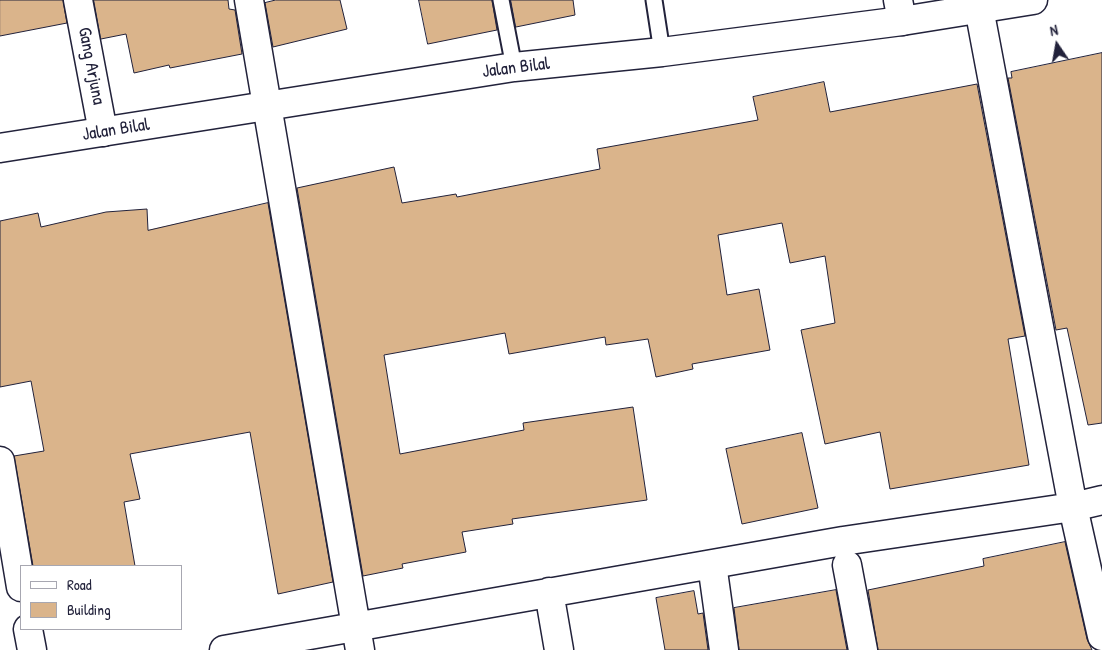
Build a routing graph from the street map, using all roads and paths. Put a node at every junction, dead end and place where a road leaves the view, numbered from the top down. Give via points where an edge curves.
1 (78, 0) edge
2 (249, 0) edge
3 (501, 0) edge
4 (654, 0) edge
5 (1033, 0) edge
6 (979, 8) junction
7 (900, 10) edge
8 (662, 52) junction
9 (514, 67) junction
10 (267, 106) junction
11 (103, 132) junction
12 (0, 148) edge
13 (0, 461) edge
14 (1102, 500) edge
15 (1073, 507) junction
16 (712, 564) junction
17 (847, 564) dead end
18 (20, 581) edge
19 (549, 592) junction
20 (28, 630) edge
21 (1102, 636) edge
22 (358, 638) edge
23 (32, 650) edge
24 (224, 650) edge
25 (559, 650) edge
26 (724, 650) edge
27 (863, 650) edge

1 - 11 street, Gang Arjuna
2 - 10 street
3 - 9 lane
4 - 8 lane
5 - 6 street, Jalan Bilal
6 - 7 street, Jalan Bilal
6 - 15 street
7 - 8 street, Jalan Bilal
8 - 9 street, Jalan Bilal
9 - 10 street, Jalan Bilal
10 - 11 street, Jalan Bilal
10 - 22 street
11 - 12 street, Jalan Bilal
13 - 18 street
14 - 15 street
15 - 16 street
15 - 21 street
16 - 19 street
16 - 26 street
17 - 27 street
19 - 22 street
19 - 25 street
20 - 23 street
22 - 24 street

